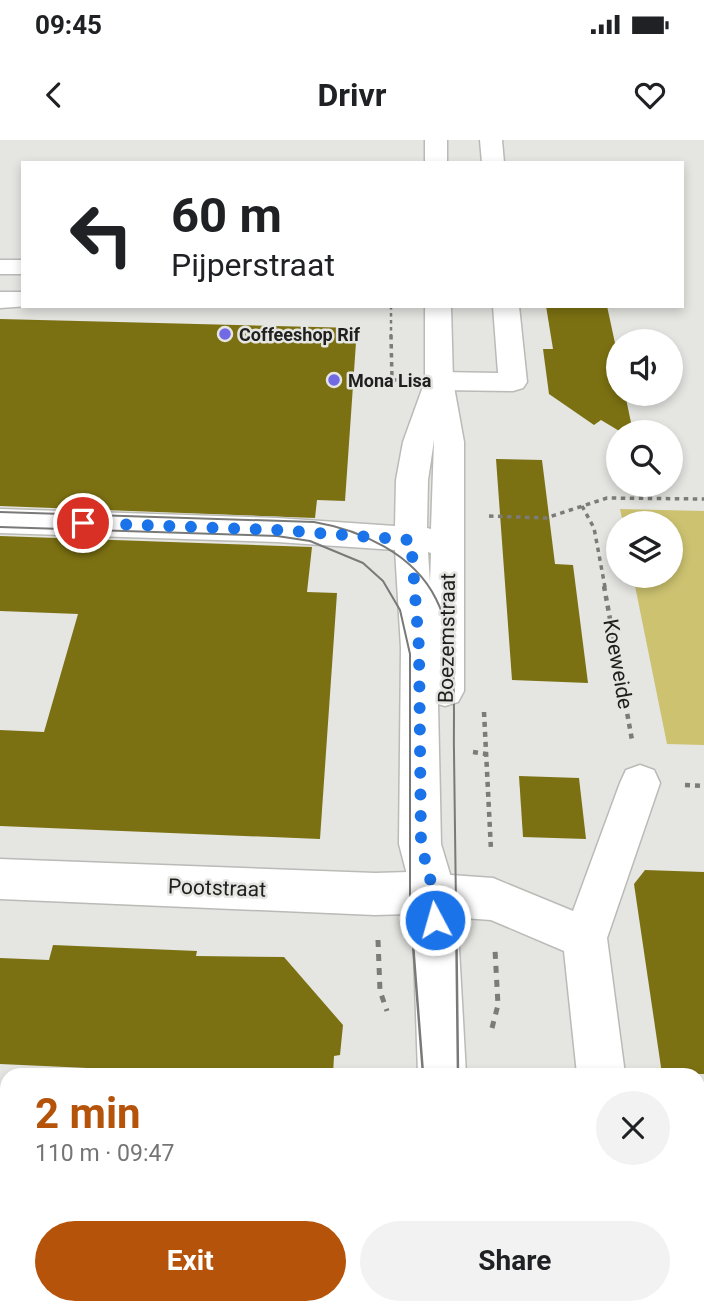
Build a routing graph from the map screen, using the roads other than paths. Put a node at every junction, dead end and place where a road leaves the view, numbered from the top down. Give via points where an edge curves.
1 (436, 140) edge
2 (491, 140) edge
3 (436, 161) edge
4 (494, 161) edge
5 (0, 267) edge
6 (21, 267) edge
7 (0, 300) edge
8 (21, 300) edge
9 (438, 308) edge
10 (506, 308) edge
11 (439, 381) junction
12 (0, 521) edge
13 (411, 540) junction
14 (448, 541) junction
15 (640, 783) road end
16 (0, 879) edge
17 (434, 894) junction
18 (585, 938) junction
19 (442, 1068) edge
20 (600, 1068) edge

1 - 3 main road
2 - 4 main road
5 - 6 main road
7 - 8 main road
9 - 11 main road, Boezemstraat
10 - 11 main road via 513,382
11 - 13 main road, Boezemstraat via 418,442
11 - 14 main road, Boezemstraat via 449,442
12 - 13 main road via 278,530
13 - 14 main road
13 - 17 main road, Boezemstraat via 419,648 421,844
14 - 17 main road, Boezemstraat via 447,846
15 - 18 main road
16 - 17 main road, Pootstraat
17 - 18 main road via 493,900
17 - 19 main road, Boezemstraat
18 - 20 main road

